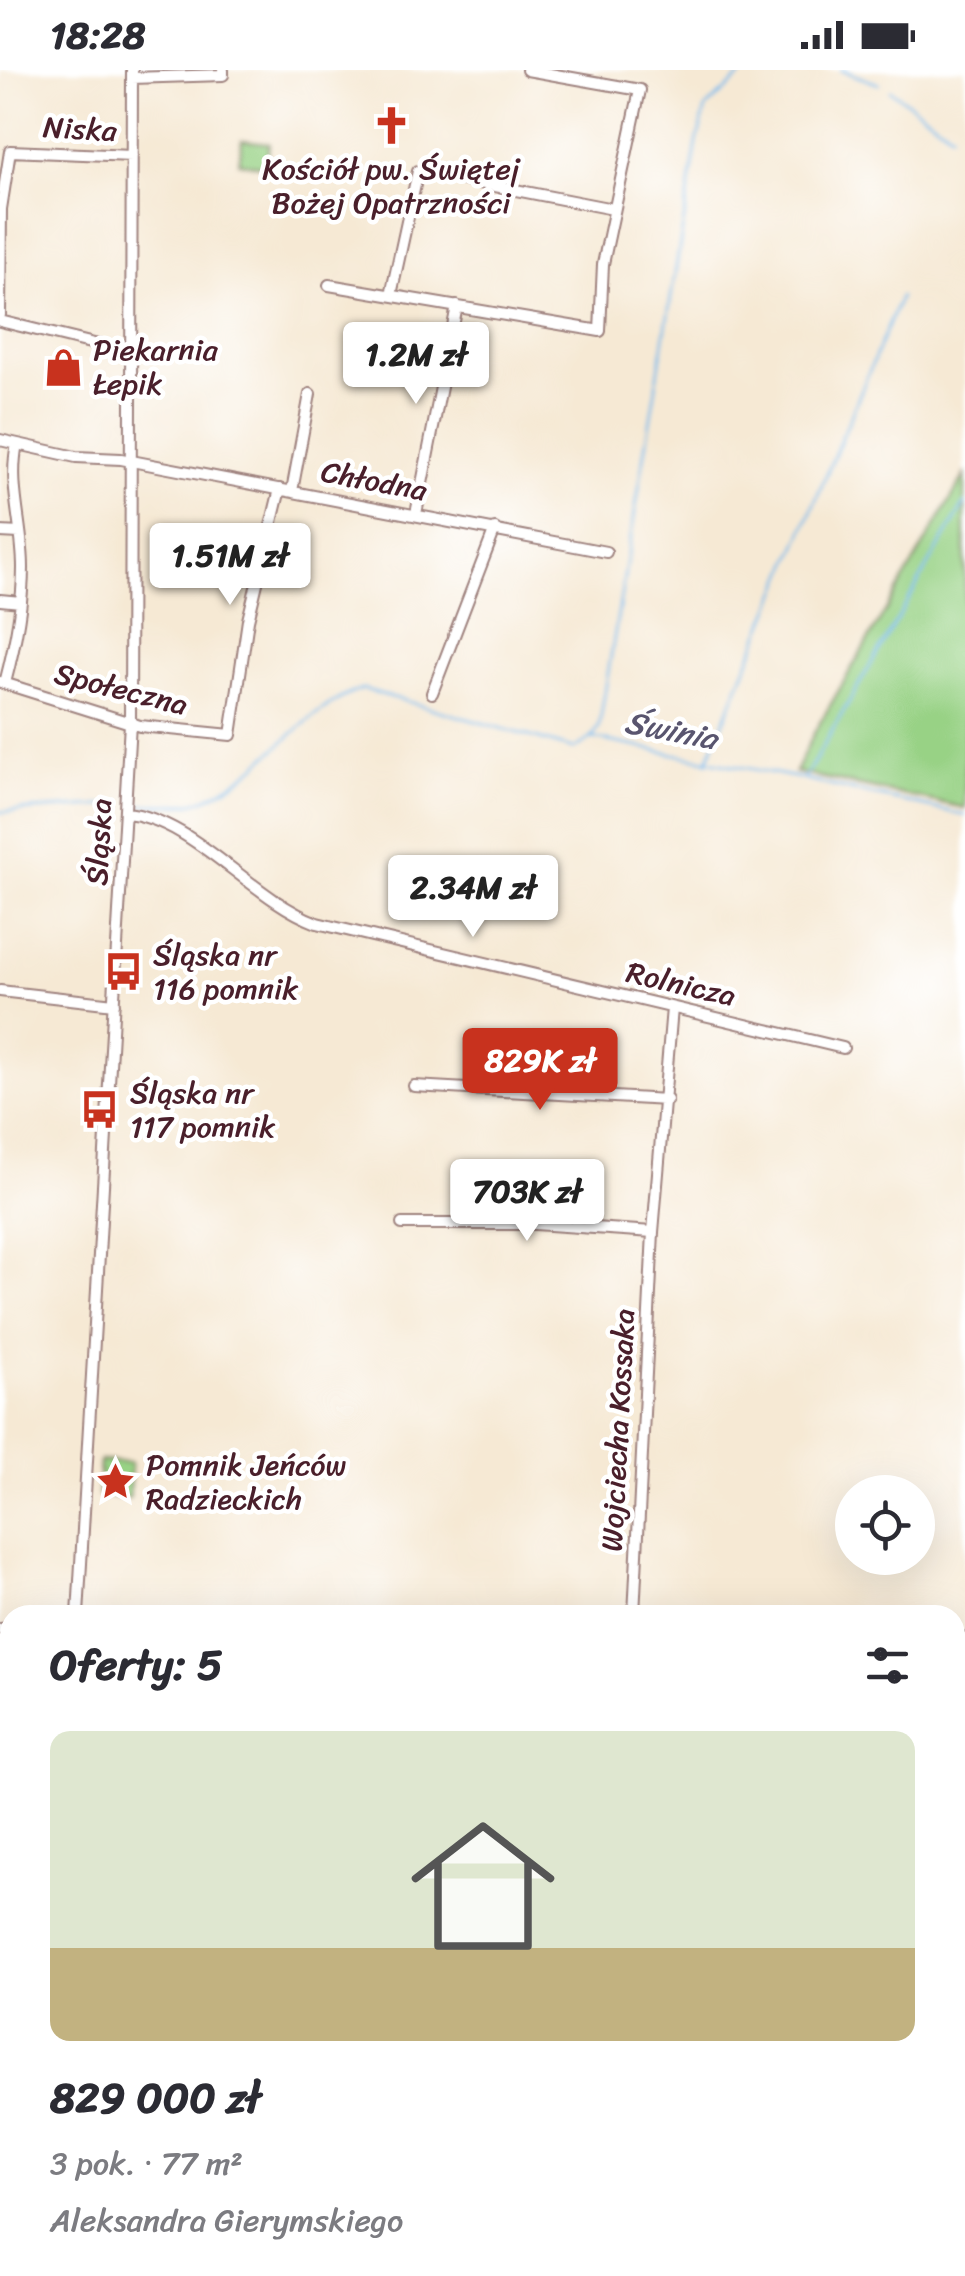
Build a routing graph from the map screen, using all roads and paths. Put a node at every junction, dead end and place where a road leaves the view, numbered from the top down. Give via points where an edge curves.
1 (223, 70) edge
2 (527, 70) edge
3 (132, 74) edge
4 (132, 156) junction
5 (1, 209) edge
6 (614, 209) junction
7 (329, 284) dead end
8 (391, 295) junction
9 (456, 306) junction
10 (0, 318) edge
11 (130, 352) junction
12 (310, 394) dead end
13 (0, 440) edge
14 (17, 444) junction
15 (132, 462) junction
16 (286, 490) junction
17 (416, 514) junction
18 (494, 529) junction
19 (0, 532) edge
20 (20, 533) junction
21 (606, 552) dead end
22 (0, 600) edge
23 (20, 602) junction
24 (1, 683) edge
25 (432, 694) dead end
26 (130, 723) junction
27 (126, 813) junction
28 (0, 991) edge
29 (114, 1004) junction
30 (672, 1008) junction
31 (842, 1048) dead end
32 (414, 1086) dead end
33 (667, 1100) junction
34 (402, 1224) dead end
35 (653, 1232) junction
36 (79, 1605) edge
37 (634, 1605) edge

1 - 3 street via 222,76
2 - 6 street via 640,90
3 - 4 street, Śląska
4 - 5 street, Niska via 7,150
4 - 11 street, Śląska
5 - 10 street, Niska
6 - 8 street via 418,170
6 - 9 street via 600,331
7 - 8 street
8 - 9 street
9 - 17 street
10 - 11 street
11 - 15 street, Śląska
12 - 16 street
13 - 14 street, Chłodna
14 - 15 street, Chłodna
14 - 20 street via 12,464
15 - 16 street, Chłodna
15 - 26 street, Śląska
16 - 17 street, Chłodna
16 - 26 street, Społeczna via 248,620 231,735
17 - 18 street, Chłodna
18 - 21 street, Chłodna
18 - 25 street
19 - 20 street
20 - 23 street
22 - 23 street
23 - 24 street
24 - 26 street, Społeczna
26 - 27 street, Śląska
27 - 29 street, Śląska
27 - 30 street, Rolnicza via 162,820 272,902 306,918
28 - 29 street
29 - 36 street, Śląska
30 - 31 street, Rolnicza
30 - 33 street, Wojciecha Kossaka
32 - 33 street
33 - 35 street, Wojciecha Kossaka
34 - 35 street
35 - 37 street, Wojciecha Kossaka

